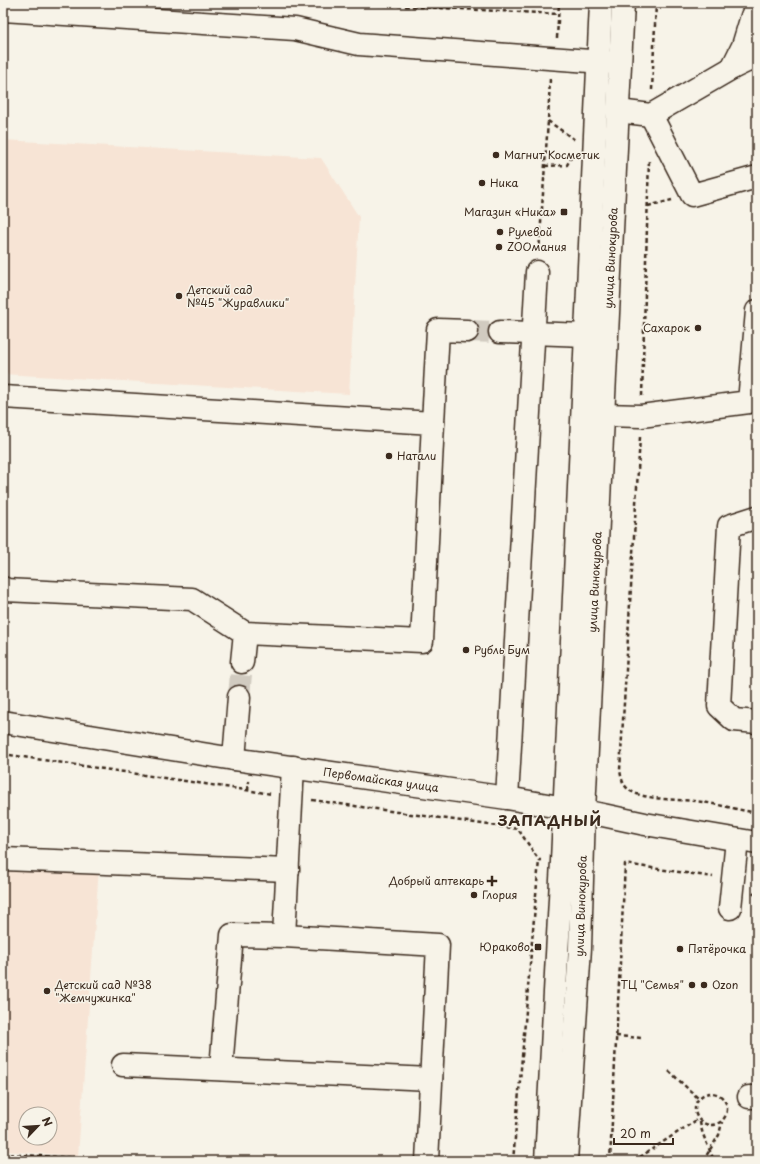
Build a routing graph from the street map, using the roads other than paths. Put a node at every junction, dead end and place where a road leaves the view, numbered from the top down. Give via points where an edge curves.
1 (601, 3) edge
2 (623, 3) edge
3 (757, 6) edge
4 (3, 10) edge
5 (757, 56) edge
6 (599, 62) junction
7 (620, 64) junction
8 (732, 68) junction
9 (618, 111) junction
10 (651, 114) junction
11 (757, 177) edge
12 (538, 272) road end
13 (757, 311) edge
14 (466, 331) tunnel mouth
15 (500, 332) tunnel mouth
16 (534, 333) junction
17 (586, 335) junction
18 (607, 336) junction
19 (3, 397) edge
20 (753, 406) edge
21 (592, 414) junction
22 (433, 423) junction
23 (757, 517) edge
24 (3, 588) edge
25 (244, 633) junction
26 (242, 662) tunnel mouth
27 (239, 697) tunnel mouth
28 (3, 722) edge
29 (757, 722) edge
30 (234, 759) junction
31 (293, 767) junction
32 (507, 798) junction
33 (574, 809) junction
34 (747, 841) edge
35 (3, 858) edge
36 (288, 870) junction
37 (730, 908) dead end
38 (284, 936) junction
39 (123, 1065) dead end
40 (221, 1069) junction
41 (431, 1079) junction
42 (427, 1161) edge
43 (546, 1161) edge
44 (566, 1161) edge

1 - 6 main road, улица Винокурова
2 - 7 main road, улица Винокурова
3 - 8 main road
4 - 6 main road via 295,29 359,44
5 - 8 main road
6 - 7 main road
6 - 17 main road, улица Винокурова
7 - 9 main road, улица Винокурова
8 - 10 main road
9 - 10 main road
9 - 18 main road, улица Винокурова
10 - 11 main road via 692,195
12 - 16 main road
13 - 20 main road
14 - 22 main road via 438,330
15 - 16 main road
16 - 17 main road
16 - 32 main road
17 - 18 main road
17 - 21 main road, улица Винокурова
18 - 21 main road, улица Винокурова
19 - 22 main road
20 - 21 main road via 641,416
21 - 33 main road, улица Винокурова
22 - 25 main road via 422,640
23 - 29 main road via 729,526 719,706 734,720
24 - 25 main road via 192,599
25 - 26 main road
27 - 30 main road
28 - 30 main road, Первомайская улица
30 - 31 main road, Первомайская улица
31 - 32 main road, Первомайская улица
31 - 36 main road
32 - 33 main road, Первомайская улица
33 - 34 main road, Первомайская улица
33 - 43 main road, улица Винокурова
33 - 44 main road, улица Винокурова via 580,948
34 - 37 main road via 733,880
35 - 36 main road
36 - 38 main road
38 - 40 main road via 232,935
38 - 41 main road via 438,945
39 - 40 main road
40 - 41 main road
41 - 42 main road

